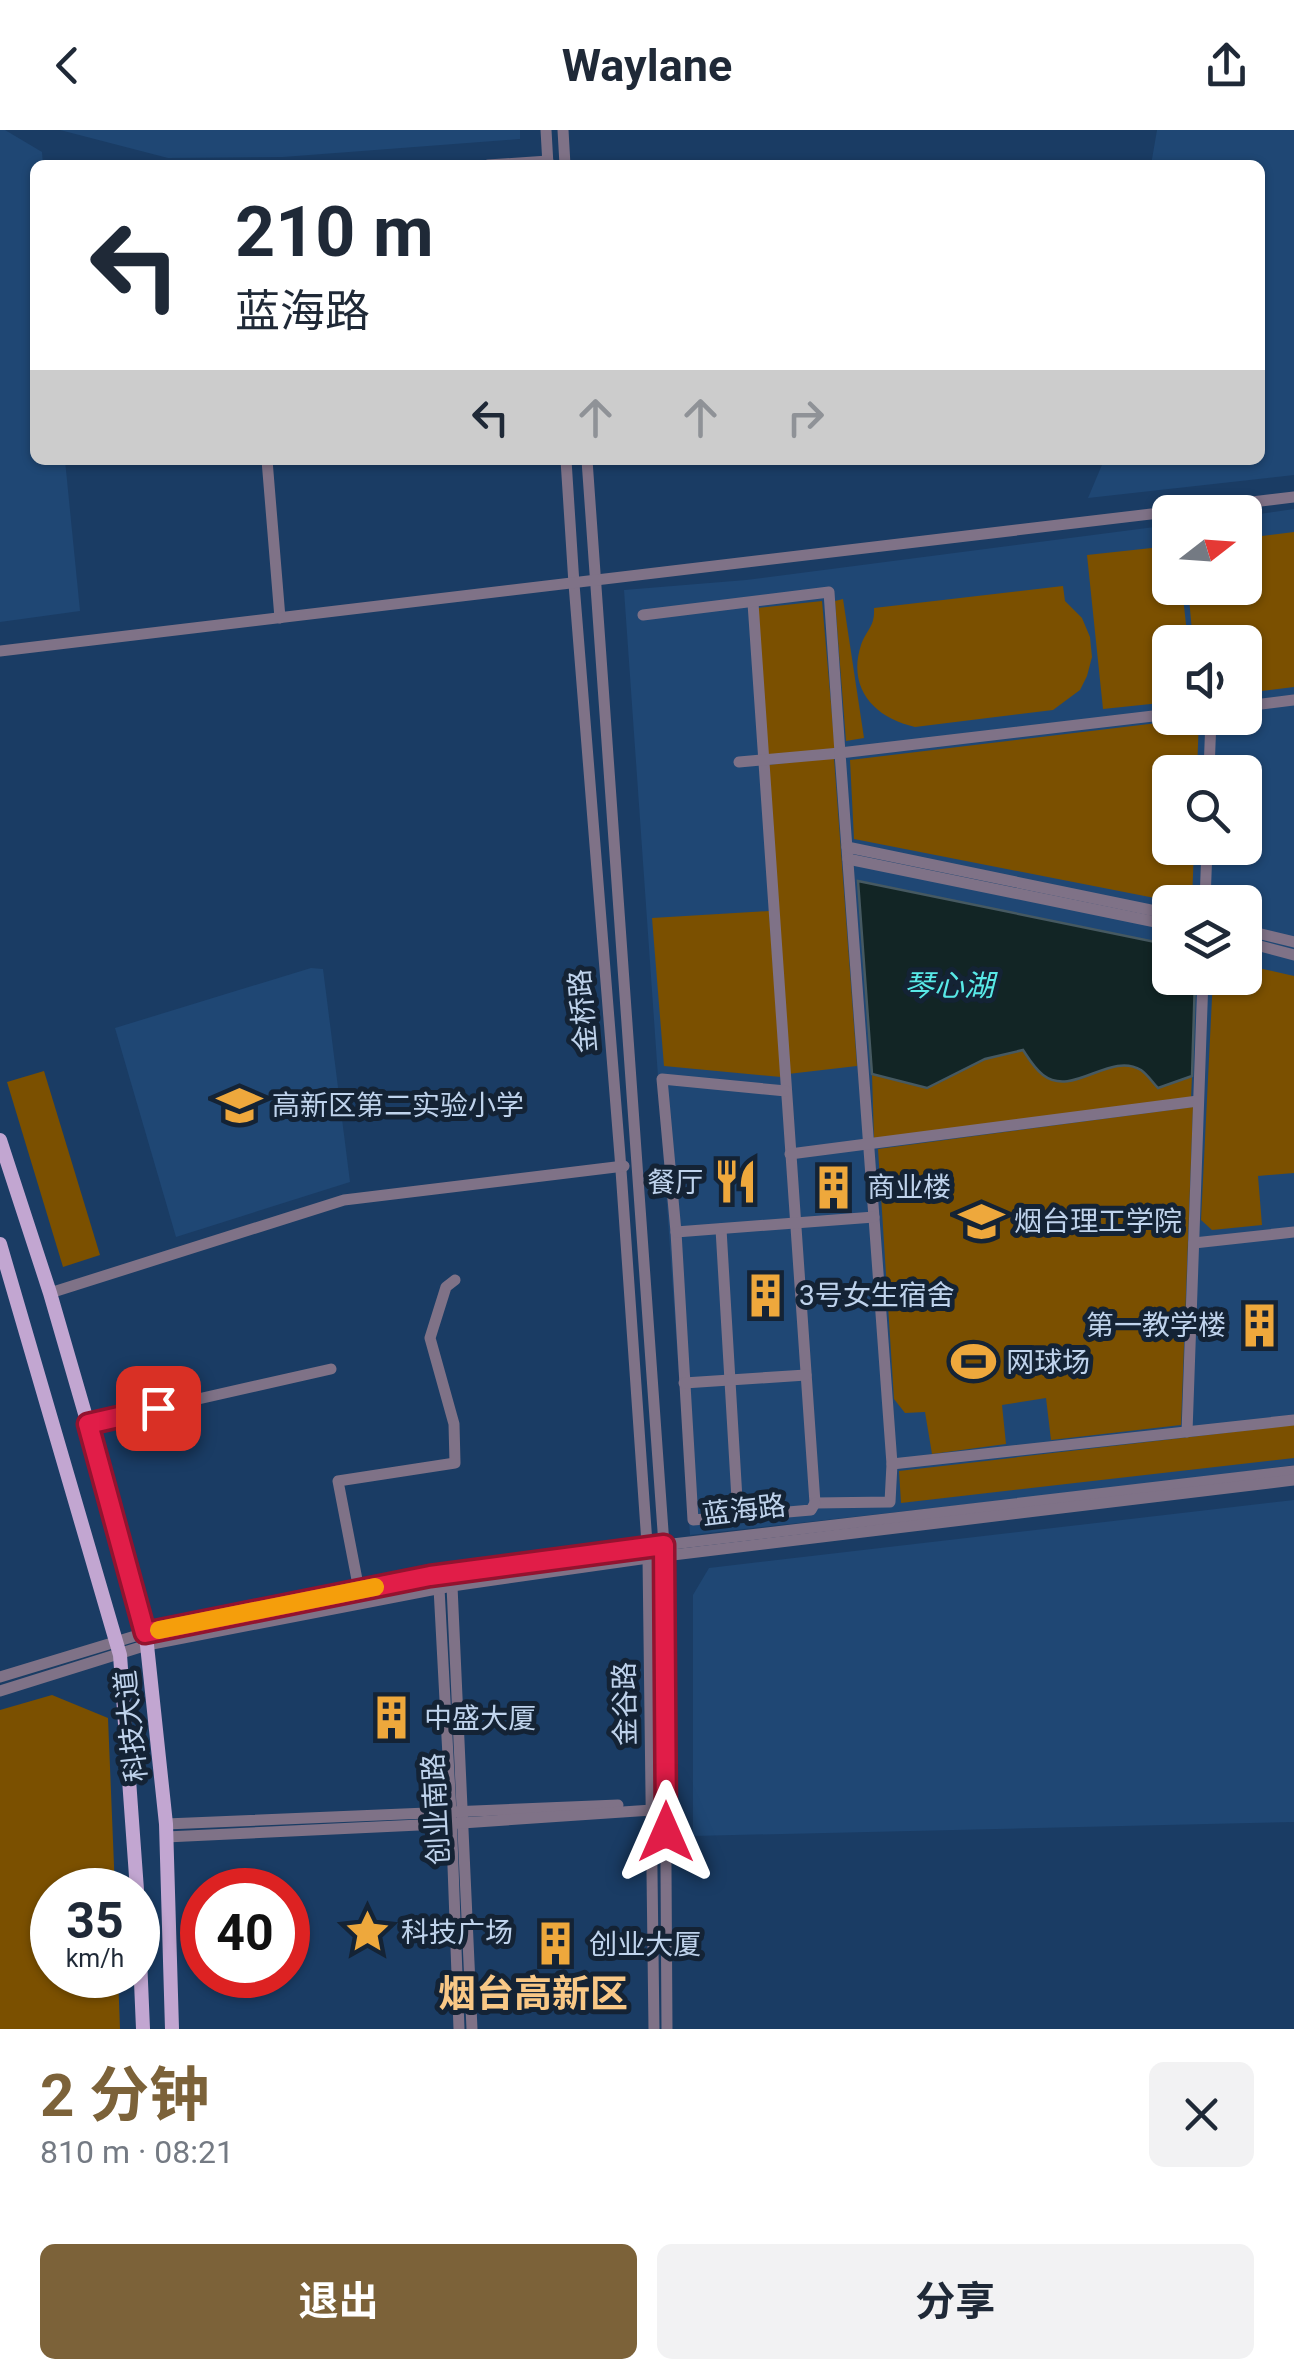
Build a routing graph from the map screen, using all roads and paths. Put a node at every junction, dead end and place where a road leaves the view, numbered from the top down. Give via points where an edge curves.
1 (546, 130) edge
2 (562, 130) edge
3 (548, 160) edge
4 (565, 160) edge
5 (268, 465) edge
6 (566, 465) edge
7 (586, 465) edge
8 (1294, 497) edge
9 (596, 581) junction
10 (574, 584) junction
11 (752, 603) junction
12 (644, 615) dead end
13 (280, 618) junction
14 (0, 651) edge
15 (1294, 700) edge
16 (1262, 704) edge
17 (1152, 716) edge
18 (840, 752) junction
19 (739, 762) dead end
20 (847, 853) junction
21 (1152, 911) edge
22 (1152, 921) edge
23 (1262, 934) edge
24 (1294, 942) edge
25 (1262, 946) edge
26 (1294, 954) edge
27 (1201, 995) edge
28 (786, 1091) junction
29 (1198, 1102) junction
30 (0, 1140) edge
31 (868, 1144) junction
32 (790, 1154) junction
33 (636, 1165) junction
34 (621, 1166) junction
35 (874, 1217) junction
36 (795, 1223) junction
37 (720, 1228) junction
38 (676, 1232) junction
39 (1294, 1232) edge
40 (1194, 1243) junction
41 (0, 1244) edge
42 (456, 1280) dead end
43 (50, 1293) junction
44 (331, 1368) dead end
45 (806, 1376) junction
46 (684, 1383) junction
47 (1294, 1420) edge
48 (88, 1424) junction
49 (1187, 1432) junction
50 (892, 1464) junction
51 (1294, 1471) edge
52 (1294, 1480) edge
53 (815, 1502) junction
54 (738, 1516) junction
55 (664, 1551) junction
56 (647, 1553) junction
57 (446, 1587) junction
58 (359, 1590) junction
59 (146, 1639) junction
60 (118, 1648) junction
61 (0, 1677) edge
62 (0, 1691) edge
63 (652, 1807) junction
64 (456, 1818) junction
65 (166, 1830) junction
66 (134, 1868) edge
67 (141, 1998) edge
68 (142, 2029) edge
69 (172, 2029) edge
70 (459, 2029) edge
71 (472, 2029) edge
72 (654, 2029) edge
73 (667, 2029) edge

1 - 3 street
2 - 4 street
5 - 13 street
6 - 10 street, 金桥路
7 - 9 street, 金桥路
8 - 9 street
9 - 10 street
9 - 33 street, 金桥路
10 - 13 street
10 - 34 street, 金桥路
11 - 12 street
11 - 18 street via 829,592
11 - 28 street
13 - 14 street
15 - 16 street
17 - 18 street
18 - 19 street
18 - 20 street
20 - 21 street
20 - 22 street
20 - 31 street
23 - 24 street
25 - 26 street
27 - 29 street
28 - 32 street
28 - 38 street via 662,1079
29 - 31 street
29 - 40 street
30 - 43 main road, 科技大道
31 - 32 street
31 - 35 street
32 - 36 street
33 - 34 street
33 - 55 street, 金桥路
34 - 43 street via 344,1200
34 - 56 street, 金桥路
35 - 36 street
35 - 50 street
36 - 37 street
36 - 45 street
37 - 38 street
37 - 54 street
38 - 46 street
39 - 40 street
40 - 49 street
41 - 60 main road, 科技大道
42 - 58 street via 446,1287 430,1338 454,1424 456,1463 338,1481
43 - 48 main road, 科技大道
44 - 48 street
45 - 46 street
45 - 53 street
46 - 54 street via 693,1520
47 - 49 street
48 - 59 main road, 科技大道
49 - 50 street
50 - 53 street via 890,1502
51 - 55 street, 蓝海路
52 - 55 street, 蓝海路
53 - 54 street via 811,1510
55 - 56 street, 蓝海路
55 - 73 street, 金谷路
56 - 57 street, 蓝海路
56 - 58 street, 蓝海路
56 - 63 street, 金谷路
57 - 59 street, 蓝海路
57 - 64 street, 创业南路
58 - 59 street, 蓝海路
59 - 60 street
59 - 65 main road, 科技大道
60 - 61 street
60 - 62 street
60 - 66 main road, 科技大道
63 - 64 street
63 - 72 street, 金谷路
64 - 65 street
64 - 70 street, 创业南路
64 - 71 street, 创业南路
65 - 69 main road, 科技大道
67 - 68 main road

